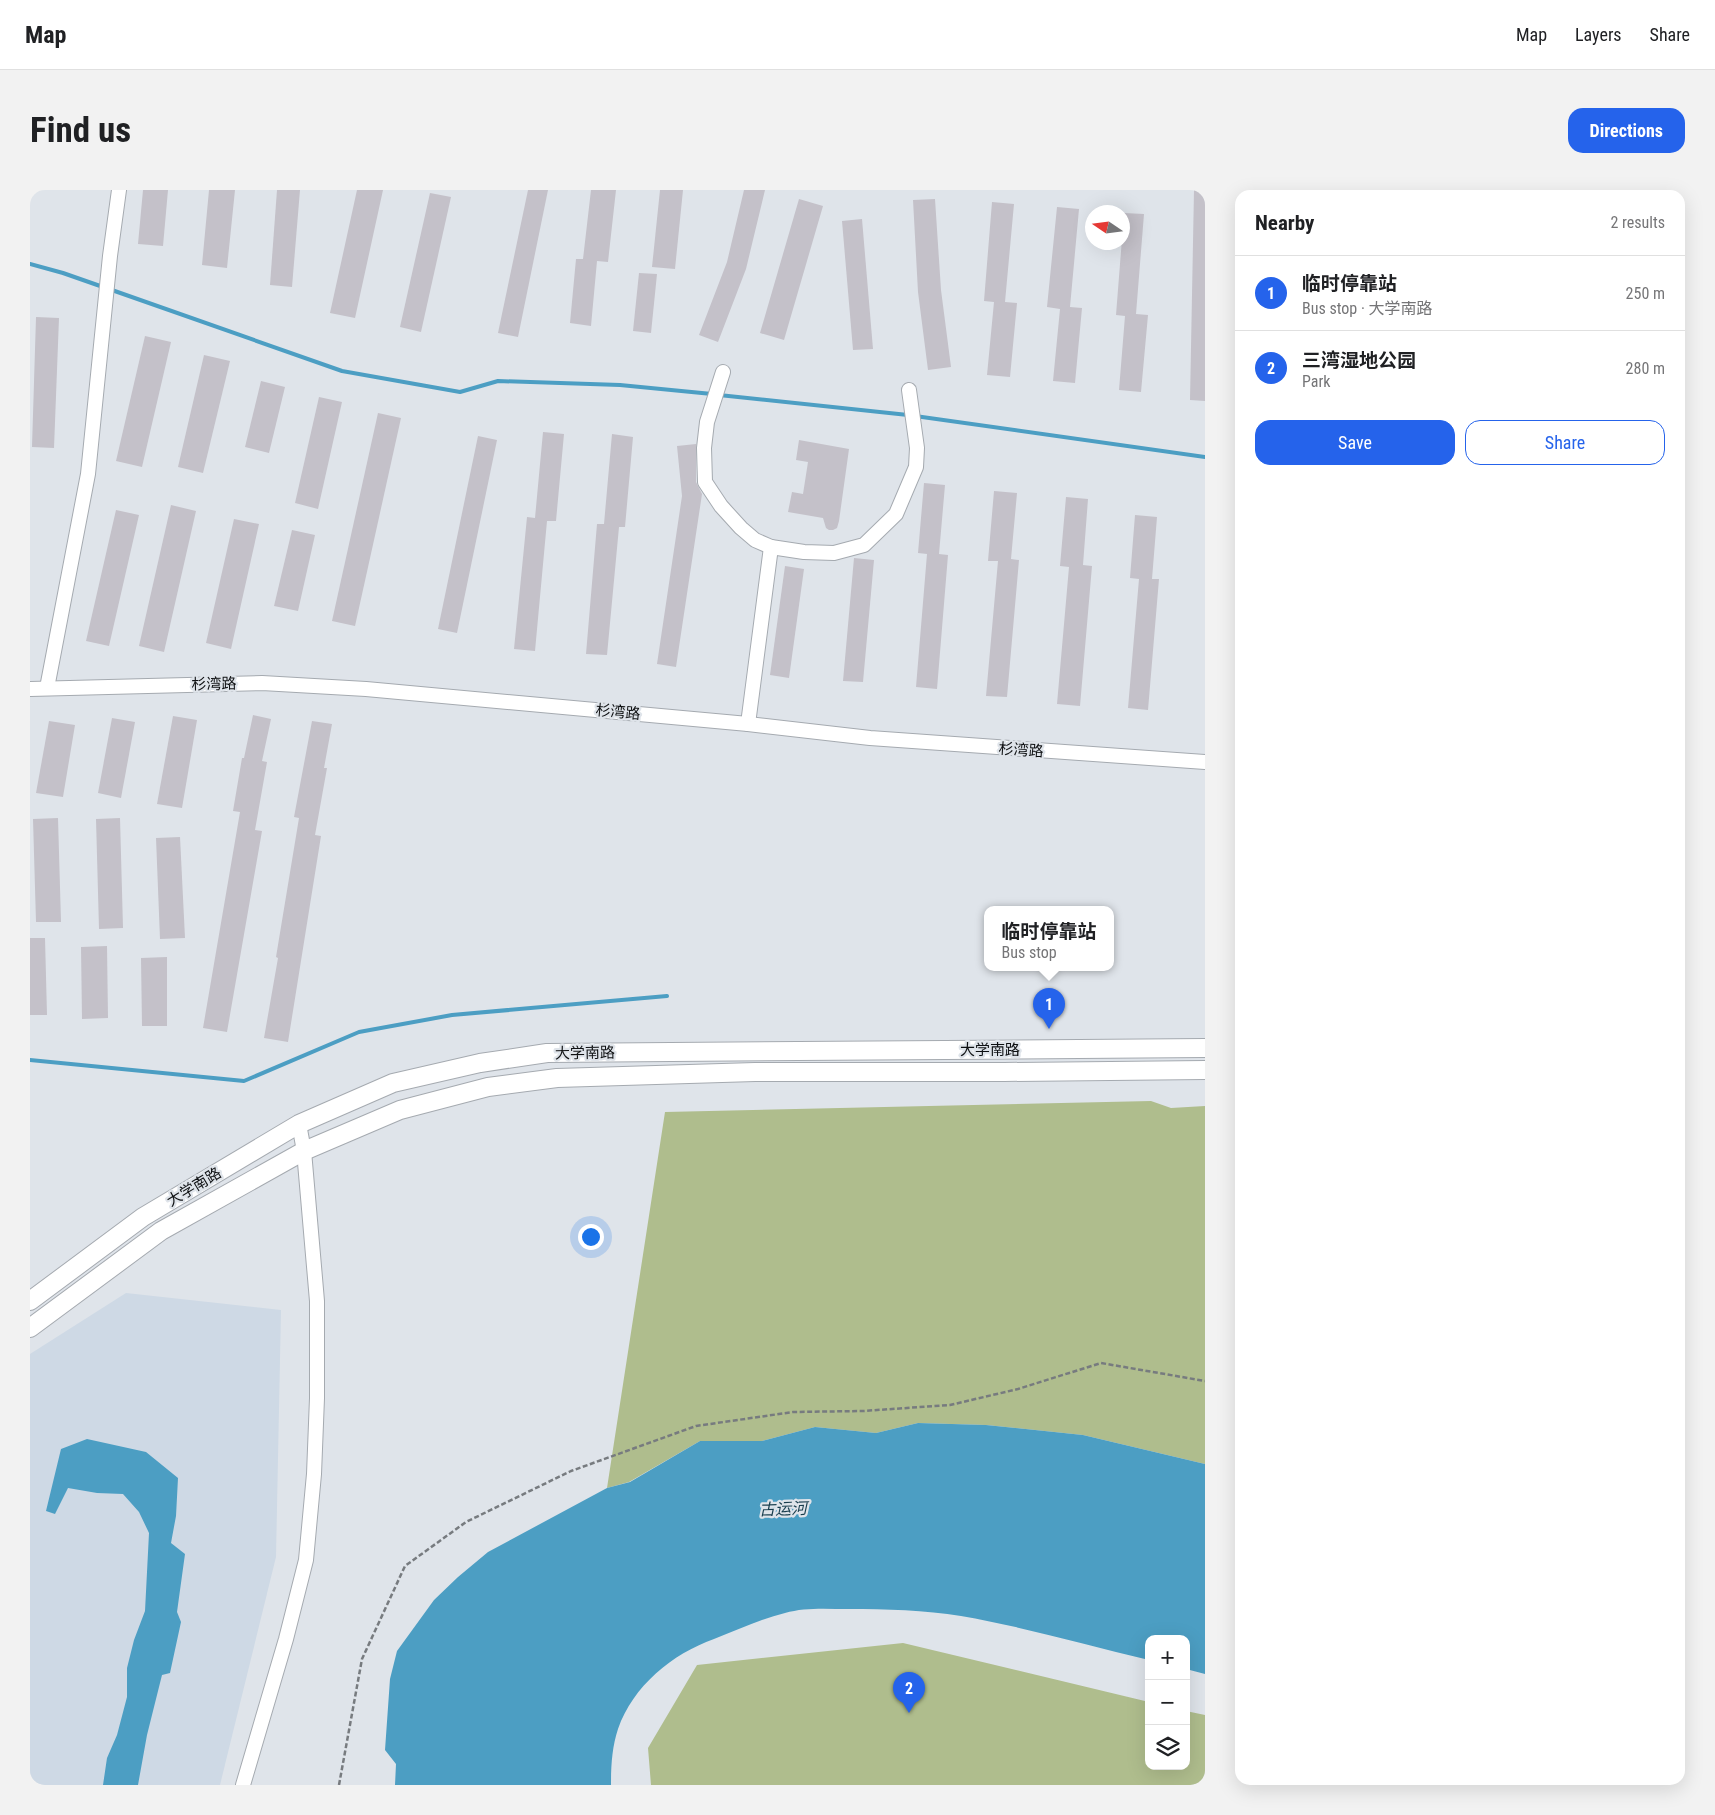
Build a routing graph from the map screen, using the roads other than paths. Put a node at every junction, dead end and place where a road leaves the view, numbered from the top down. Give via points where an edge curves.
1 (119, 190) edge
2 (724, 372) dead end
3 (909, 390) dead end
4 (771, 547) junction
5 (30, 688) edge
6 (47, 688) junction
7 (748, 724) junction
8 (1205, 762) edge
9 (1205, 1048) edge
10 (1205, 1070) edge
11 (299, 1124) junction
12 (304, 1151) junction
13 (30, 1301) edge
14 (30, 1328) edge
15 (243, 1785) edge

1 - 6 street via 88,474
2 - 4 street via 707,422 705,482 741,528 755,540
3 - 4 street via 917,448 916,467 896,514 864,545 834,553
4 - 7 street
5 - 6 street, 杉湾路
6 - 7 street, 杉湾路 via 262,683 366,689
7 - 8 street, 杉湾路 via 870,738
9 - 11 main road, 大学南路 via 547,1053 480,1063 392,1083
10 - 12 main road, 大学南路 via 755,1072 557,1078 488,1087 400,1110
11 - 12 street
11 - 13 main road, 大学南路 via 144,1217
12 - 14 main road, 大学南路 via 161,1231
12 - 15 street via 317,1302 314,1474 306,1560

